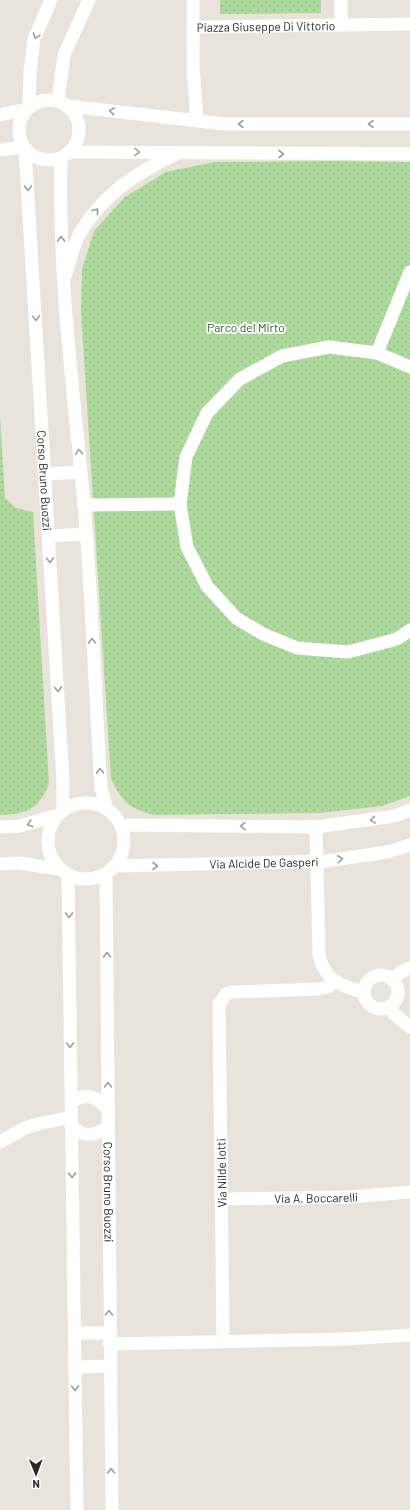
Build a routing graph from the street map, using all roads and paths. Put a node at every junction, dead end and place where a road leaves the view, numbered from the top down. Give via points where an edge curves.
1 (51, 0) edge
2 (89, 0) edge
3 (193, 0) edge
4 (341, 0) edge
5 (410, 24) edge
6 (341, 25) junction
7 (193, 27) junction
8 (63, 103) junction
9 (28, 108) junction
10 (0, 115) edge
11 (197, 120) junction
12 (410, 124) edge
13 (25, 148) junction
14 (0, 150) edge
15 (180, 153) junction
16 (410, 154) edge
17 (65, 155) junction
18 (410, 272) edge
19 (63, 284) junction
20 (377, 353) junction
21 (410, 367) edge
22 (81, 472) junction
23 (45, 474) junction
24 (180, 504) junction
25 (84, 505) junction
26 (86, 534) junction
27 (49, 536) junction
28 (410, 630) edge
29 (106, 809) junction
30 (410, 810) edge
31 (61, 813) junction
32 (121, 825) junction
33 (0, 827) edge
34 (316, 827) junction
35 (410, 845) edge
36 (317, 861) junction
37 (0, 864) edge
38 (111, 870) junction
39 (64, 872) junction
40 (410, 968) edge
41 (392, 980) junction
42 (334, 981) junction
43 (364, 992) junction
44 (389, 1007) junction
45 (410, 1027) edge
46 (71, 1103) junction
47 (108, 1111) junction
48 (71, 1122) junction
49 (108, 1127) junction
50 (0, 1142) edge
51 (410, 1192) edge
52 (221, 1199) junction
53 (74, 1333) junction
54 (410, 1336) edge
55 (109, 1339) junction
56 (222, 1342) junction
57 (109, 1366) junction
58 (74, 1367) junction
59 (77, 1510) edge
60 (112, 1510) edge

1 -> 9 street via 34,39
2 - 8 street via 64,55
3 - 7 street, Piazza Giuseppe Di Vittorio
4 - 6 street, Piazza Giuseppe Di Vittorio
5 - 6 street
6 - 7 street, Piazza Giuseppe Di Vittorio
7 - 11 street
8 - 9 street via 38,101
11 -> 8 street
8 - 17 street via 75,114 79,128 76,144
9 - 10 street
9 - 13 street via 18,128 19,138
12 -> 11 street via 225,124
13 - 14 street
13 - 17 street via 33,156 42,159 52,160
13 -> 23 street, Corso Bruno Buozzi
15 -> 16 street
17 -> 15 street
19 -> 15 street via 80,234 96,210 116,188
19 -> 17 street via 60,205
18 - 20 street
22 -> 19 street
20 - 21 street
20 - 24 street via 329,347 306,351 282,356 240,379 207,413 186,456
22 - 23 street
22 - 25 street
23 - 27 street, Corso Bruno Buozzi
24 - 25 street
24 - 28 street via 187,547 206,586 236,618 263,634 297,648 348,652 397,639
25 - 26 street
26 - 27 street
29 -> 26 street via 101,788
27 -> 31 street, Corso Bruno Buozzi via 63,780
29 - 31 street via 85,803 73,805
29 - 32 street
30 -> 34 street via 394,816
31 -> 33 street via 20,826
31 - 39 street via 48,836 50,854
34 -> 32 street
32 - 38 street via 124,846 121,856
34 - 36 street
36 -> 35 street, Via Alcide De Gasperi via 388,852
38 -> 36 street, Via Alcide De Gasperi
36 - 42 street via 319,955 321,965
37 - 39 street via 19,863
38 - 39 street via 94,879 81,879
47 -> 38 street, Corso Bruno Buozzi
39 -> 46 street
40 - 41 street via 400,972
41 - 43 street via 383,976 372,978
41 - 44 street via 396,985 397,996
42 - 43 street
42 - 52 street, Via Nilde Iotti via 328,987 319,990 232,992 226,994 219,1004
43 - 44 street via 371,1006 381,1009
44 - 45 street
46 - 47 street via 76,1098 86,1096 102,1101
46 - 48 street
47 - 49 street, Corso Bruno Buozzi
48 - 49 street via 85,1136 96,1135
48 - 50 street via 31,1126
48 -> 53 street
55 -> 49 street, Corso Bruno Buozzi
51 - 52 street, Via A. Boccarelli via 349,1197
52 - 56 street, Via Nilde Iotti
53 - 55 street
53 - 58 street
54 - 56 street
55 - 56 street
55 - 57 street, Corso Bruno Buozzi
57 - 58 street
60 -> 57 street, Corso Bruno Buozzi
58 -> 59 street

